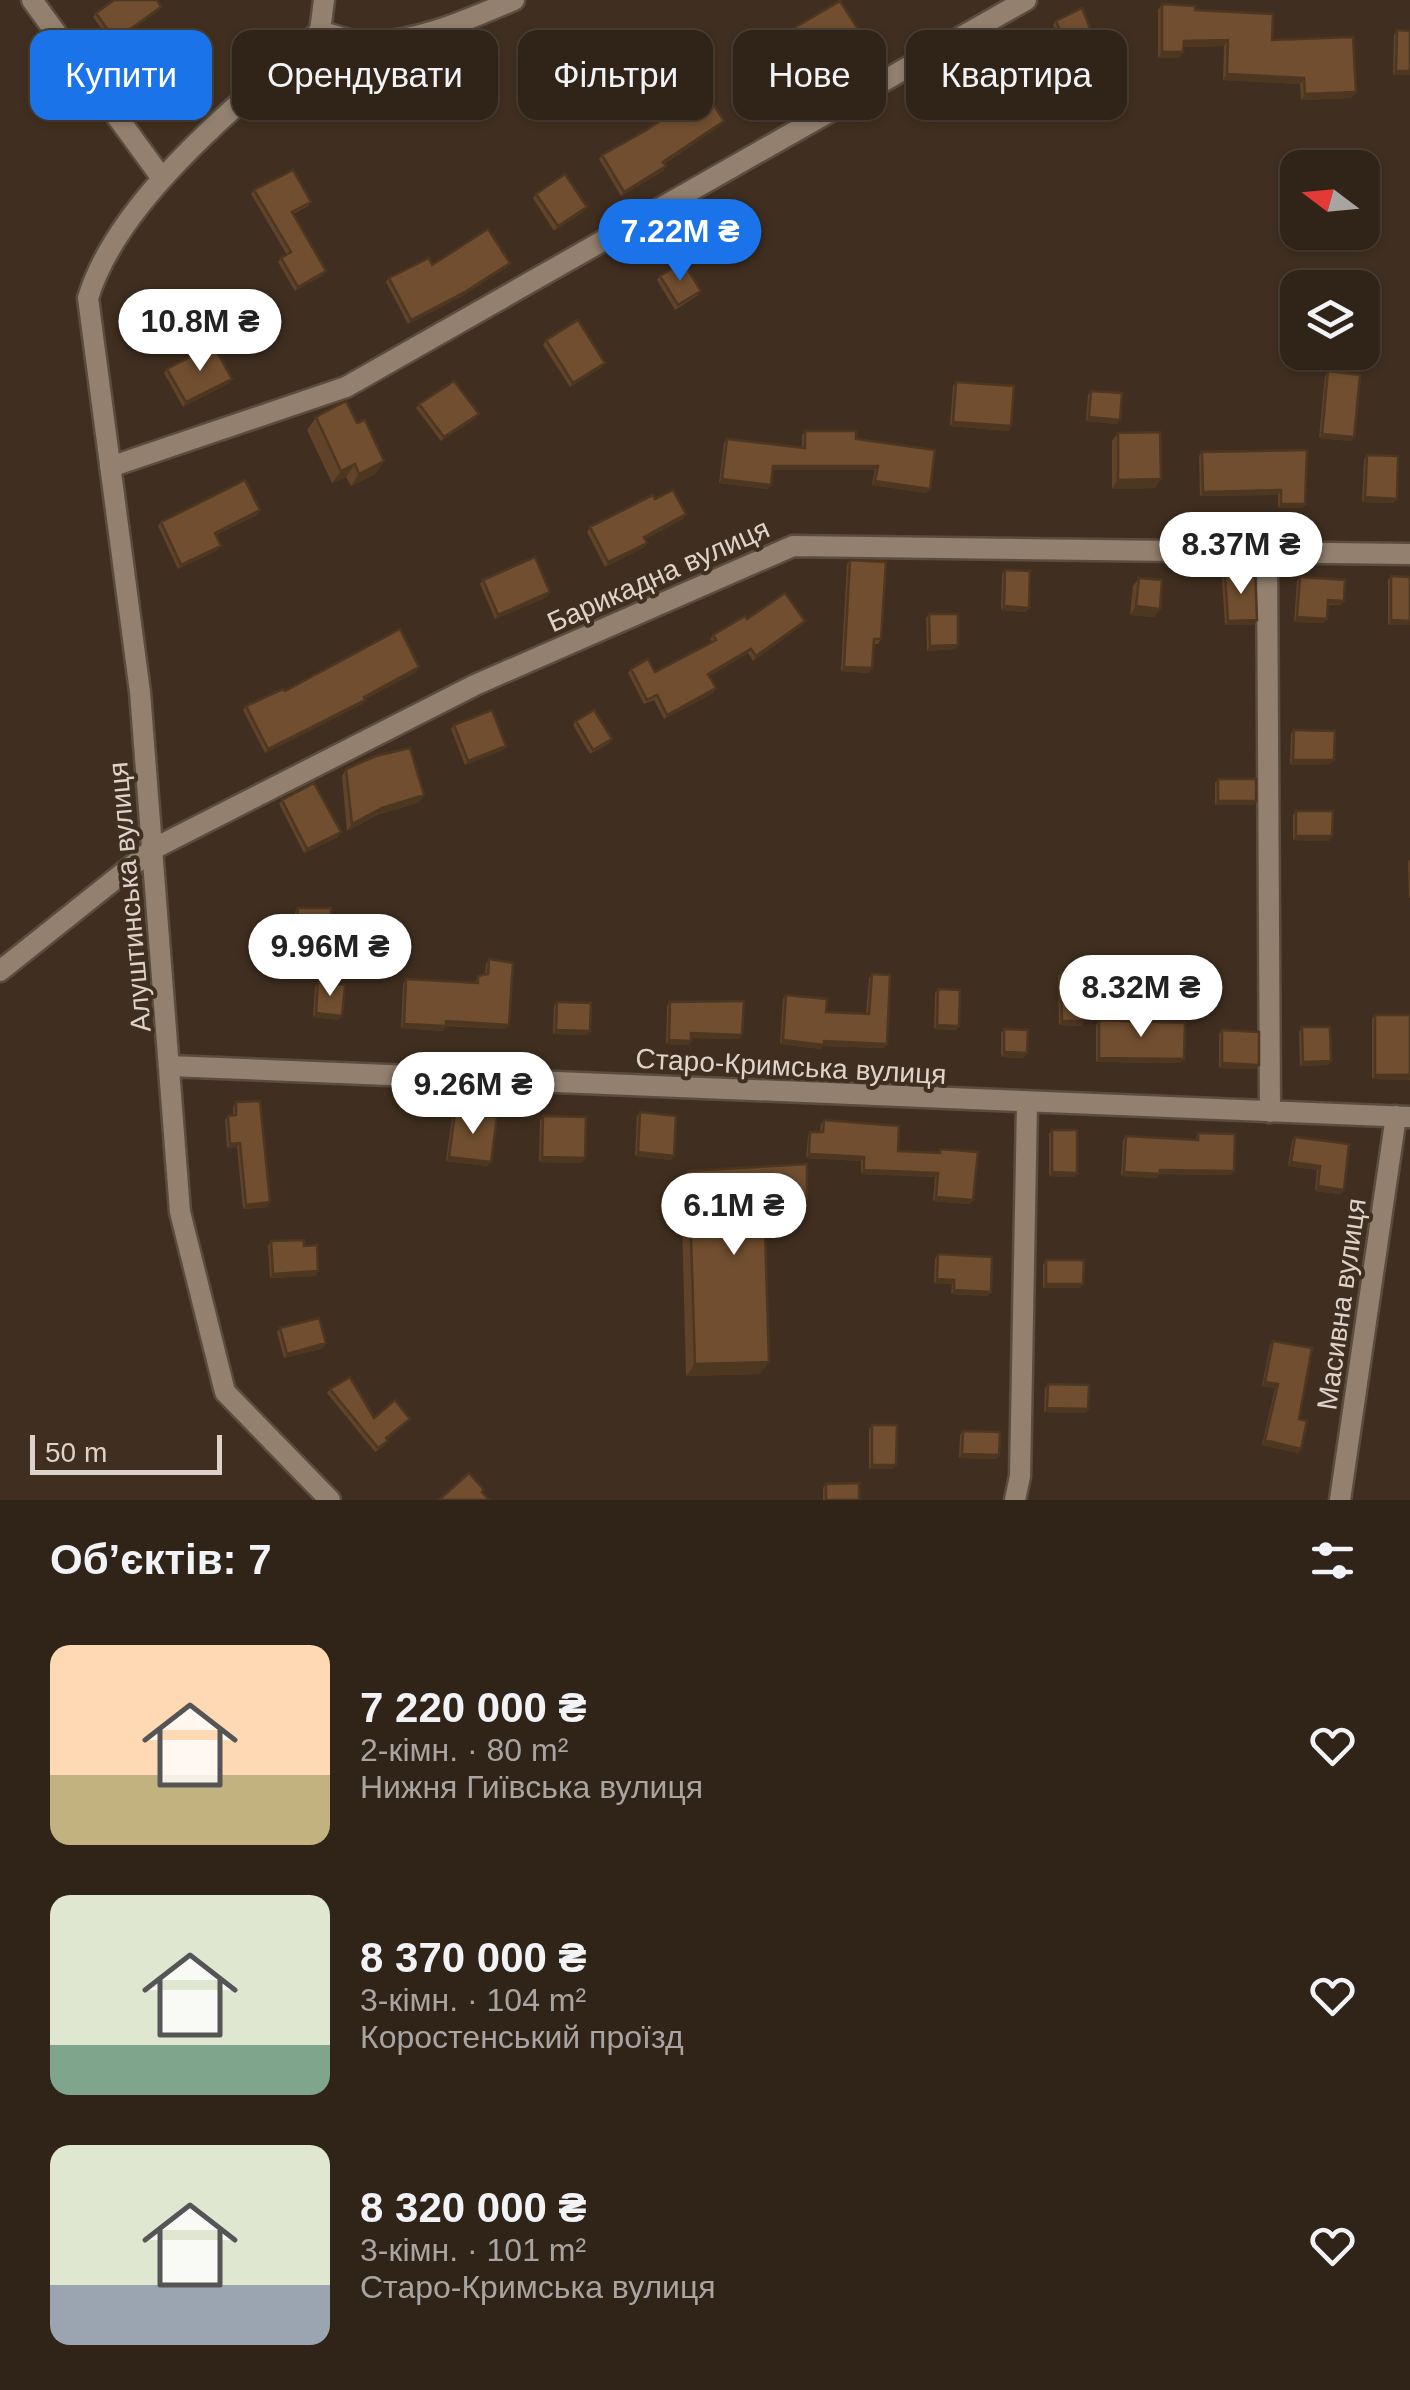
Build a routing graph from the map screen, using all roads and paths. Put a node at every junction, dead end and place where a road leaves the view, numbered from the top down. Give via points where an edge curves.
1 (32, 0) edge
2 (324, 0) edge
3 (514, 0) edge
4 (1026, 0) edge
5 (320, 30) edge
6 (431, 30) edge
7 (232, 112) edge
8 (161, 177) junction
9 (110, 467) junction
10 (1267, 550) junction
11 (1410, 554) edge
12 (153, 849) junction
13 (0, 971) edge
14 (170, 1066) junction
15 (1027, 1104) junction
16 (1270, 1112) junction
17 (1403, 1116) edge
18 (330, 1500) edge
19 (1015, 1500) edge
20 (1340, 1500) edge

1 - 8 street
2 - 5 street
3 - 6 street
4 - 9 street via 346,388
7 - 8 street, Алуштинська вулиця
8 - 9 street, Алуштинська вулиця via 94,276 88,298
9 - 12 street, Алуштинська вулиця
10 - 11 street, Барикадна вулиця
10 - 12 street, Барикадна вулиця via 793,546 475,684
10 - 16 street
12 - 13 street, Барикадна вулиця
12 - 14 street, Алуштинська вулиця
14 - 15 street, Старо-Кримська вулиця
14 - 18 street, Алуштинська вулиця via 180,1212 225,1392
15 - 16 street, Старо-Кримська вулиця
15 - 19 street
16 - 17 street, Старо-Кримська вулиця
17 - 20 street, Масивна вулиця

